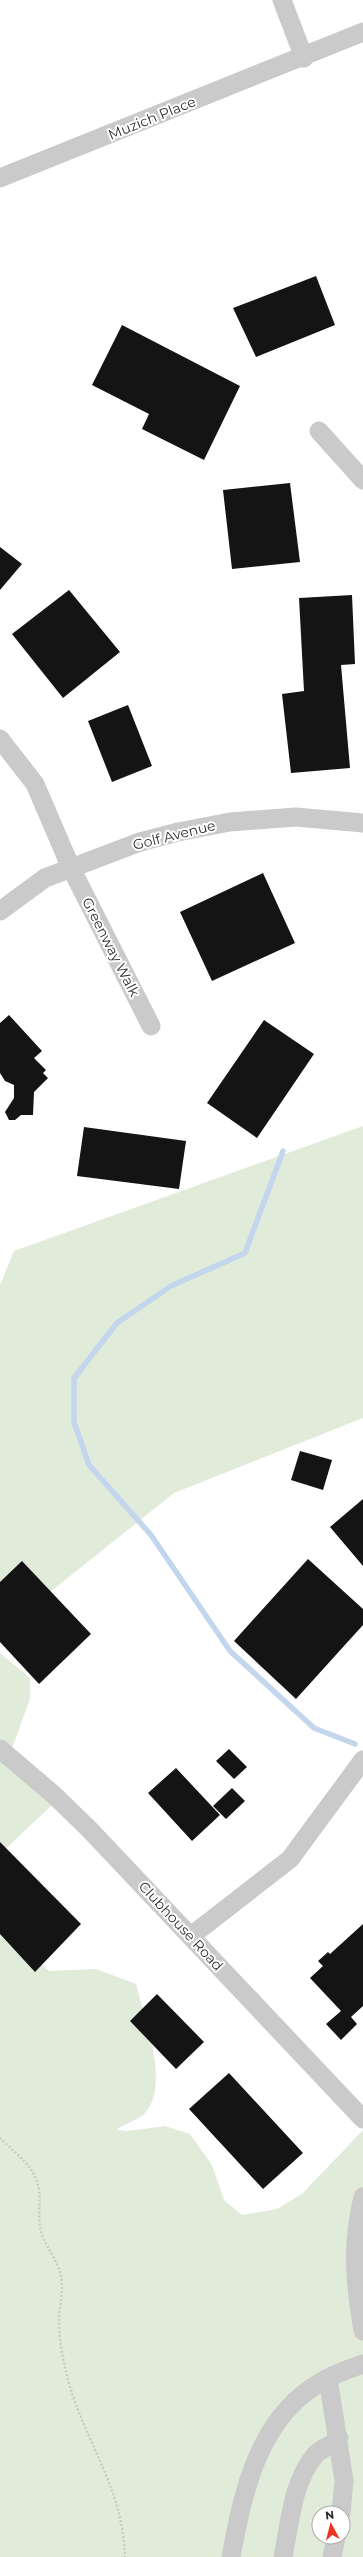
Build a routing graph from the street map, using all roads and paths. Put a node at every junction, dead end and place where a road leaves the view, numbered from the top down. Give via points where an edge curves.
1 (282, 0) edge
2 (363, 32) edge
3 (304, 58) junction
4 (0, 178) edge
5 (319, 431) dead end
6 (363, 480) edge
7 (0, 739) edge
8 (363, 823) edge
9 (71, 868) junction
10 (0, 911) edge
11 (151, 1026) dead end
12 (0, 1750) edge
13 (363, 1760) edge
14 (191, 1936) junction
15 (359, 2115) edge
16 (0, 2138) edge
17 (363, 2197) edge
18 (363, 2331) edge
19 (363, 2364) edge
20 (328, 2378) junction
21 (339, 2438) junction
22 (342, 2505) edge
23 (334, 2545) edge
24 (125, 2557) edge
25 (231, 2557) edge
26 (283, 2557) edge
27 (332, 2557) edge

1 - 3 street
2 - 3 street, Muzich Place
3 - 4 street, Muzich Place
5 - 6 street
7 - 9 street, Greenway Walk via 35,784
8 - 9 street, Golf Avenue via 296,817 230,822 140,842
9 - 10 street, Golf Avenue via 45,878
9 - 11 street, Greenway Walk
12 - 14 street, Clubhouse Road via 54,1795
13 - 14 street via 290,1859
14 - 15 street, Clubhouse Road
16 - 24 path via 22,2159 36,2179 40,2192 42,2234 61,2277 60,2340 67,2377 77,2408 114,2490 124,2533
17 - 18 street via 354,2240 355,2283
19 - 20 street
20 - 21 street
20 - 25 street via 296,2401 274,2426 258,2451 238,2515
21 - 22 street via 344,2481
21 - 26 street via 315,2455 303,2474 295,2496
23 - 27 street

